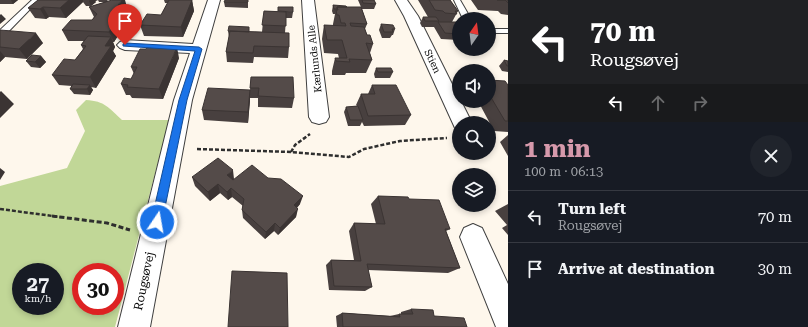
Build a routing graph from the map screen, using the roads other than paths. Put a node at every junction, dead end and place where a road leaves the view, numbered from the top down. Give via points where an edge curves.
1 (36, 0) edge
2 (214, 0) edge
3 (308, 0) edge
4 (401, 0) edge
5 (457, 0) edge
6 (463, 12) edge
7 (496, 31) edge
8 (508, 31) edge
9 (3, 32) edge
10 (125, 45) dead end
11 (199, 49) junction
12 (459, 116) edge
13 (317, 124) road end
14 (473, 237) dead end
15 (508, 319) edge
16 (134, 327) edge

1 - 9 lane
2 - 11 street, Rougsøvej
3 - 13 street, Kærlunds Alle
4 - 12 street, Stien
5 - 6 lane
7 - 8 lane
10 - 11 street
11 - 16 street, Rougsøvej via 183,100
14 - 15 street

